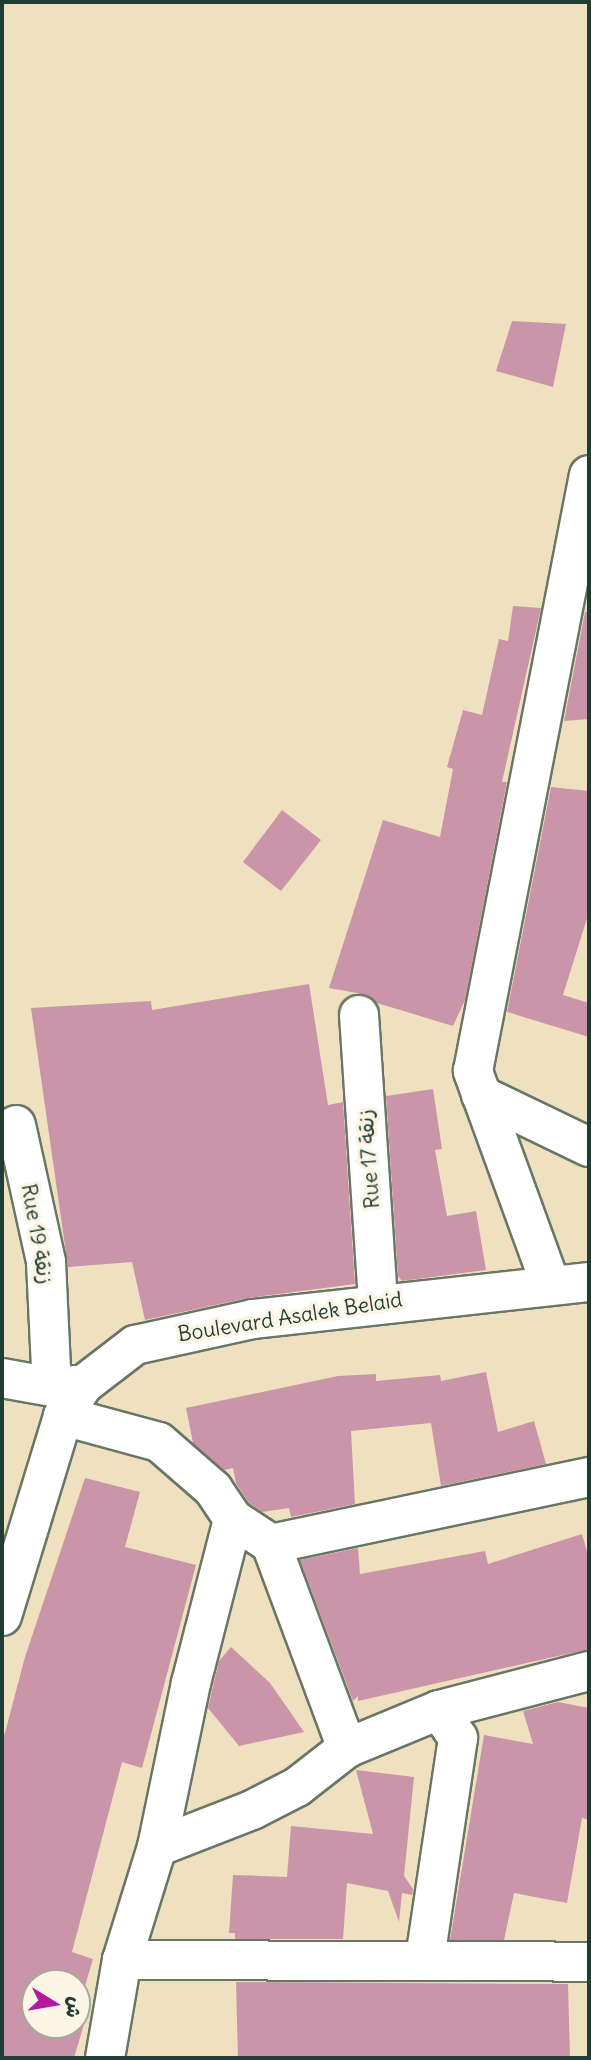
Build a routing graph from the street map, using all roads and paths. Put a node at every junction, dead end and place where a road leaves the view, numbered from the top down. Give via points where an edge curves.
1 (589, 475) edge
2 (359, 1015) dead end
3 (481, 1095) junction
4 (16, 1125) dead end
5 (589, 1147) edge
6 (589, 1282) edge
7 (550, 1283) junction
8 (378, 1302) junction
9 (2, 1378) edge
10 (66, 1396) junction
11 (589, 1477) edge
12 (233, 1519) junction
13 (271, 1544) junction
14 (12, 1557) edge
15 (2, 1616) edge
16 (589, 1671) edge
17 (439, 1710) junction
18 (347, 1748) junction
19 (157, 1847) junction
20 (425, 1958) junction
21 (122, 1960) junction
22 (589, 1962) edge
23 (105, 2058) edge

1 - 3 street via 473,1071
2 - 8 street, Rue 17 زنقة
3 - 5 street
3 - 7 street
4 - 10 street, Rue 19 زنقة via 46,1262
6 - 7 street, Boulevard Asalek Belaid
7 - 8 street, Boulevard Asalek Belaid
8 - 10 street, Boulevard Asalek Belaid via 253,1319 135,1345
9 - 10 street
10 - 12 street via 159,1442 212,1489
10 - 14 street
11 - 13 street
12 - 13 street
12 - 19 street via 191,1683
13 - 18 street
14 - 15 street
16 - 17 street
17 - 18 street
17 - 20 street via 457,1738
18 - 19 street via 297,1787
19 - 21 street
20 - 21 street
20 - 22 street
21 - 23 street

